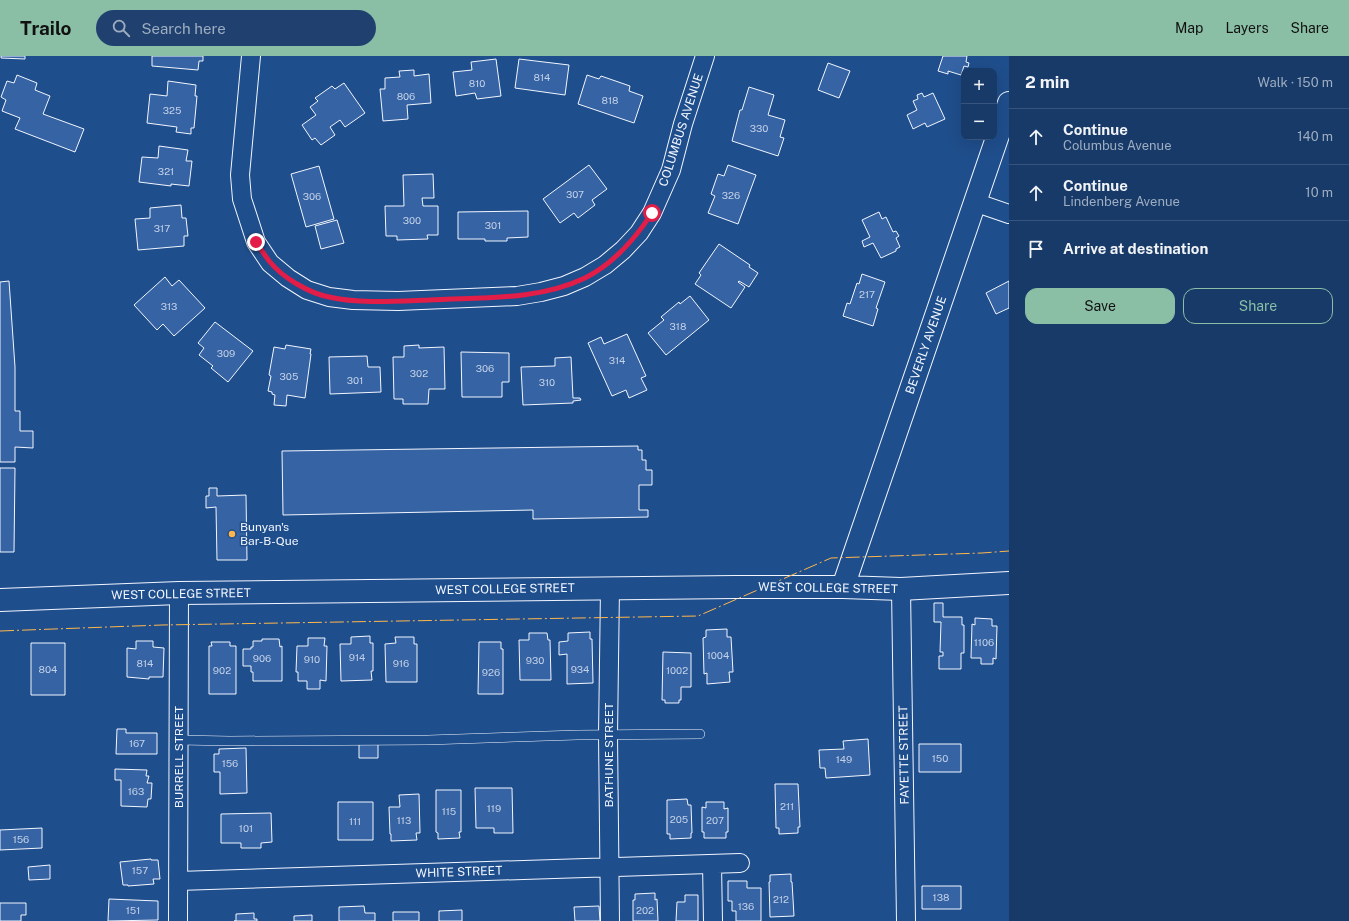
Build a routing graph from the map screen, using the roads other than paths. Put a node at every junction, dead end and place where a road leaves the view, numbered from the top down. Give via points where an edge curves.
1 (251, 56) edge
2 (705, 56) edge
3 (1009, 103) edge
4 (974, 202) junction
5 (1009, 214) edge
6 (1009, 583) edge
7 (843, 587) junction
8 (610, 588) junction
9 (901, 589) junction
10 (179, 593) junction
11 (0, 600) edge
12 (700, 734) dead end
13 (608, 735) junction
14 (179, 740) junction
15 (740, 863) dead end
16 (712, 864) junction
17 (610, 868) junction
18 (178, 882) junction
19 (178, 921) edge
20 (610, 921) edge
21 (713, 921) edge
22 (906, 921) edge

1 - 2 street, COLUMBUS AVENUE via 240,175 242,199 256,242 270,263 307,290 329,297 353,300 398,301 517,296 564,286 605,265 639,233 652,213 671,170
3 - 4 street, BEVERLY AVENUE
4 - 5 street
4 - 7 street, BEVERLY AVENUE
6 - 9 street, WEST COLLEGE STREET
7 - 8 street, WEST COLLEGE STREET
7 - 9 street, WEST COLLEGE STREET
8 - 10 street, WEST COLLEGE STREET
8 - 13 street, BATHUNE STREET
9 - 22 street, FAYETTE STREET
10 - 11 street, WEST COLLEGE STREET
10 - 14 street, BURRELL STREET
12 - 13 lane
13 - 14 lane via 420,740
13 - 17 street, BATHUNE STREET
14 - 18 street, BURRELL STREET
15 - 16 street, WHITE STREET
16 - 17 street, WHITE STREET
16 - 21 street
17 - 18 street, WHITE STREET
17 - 20 street, BATHUNE STREET
18 - 19 street, BURRELL STREET

